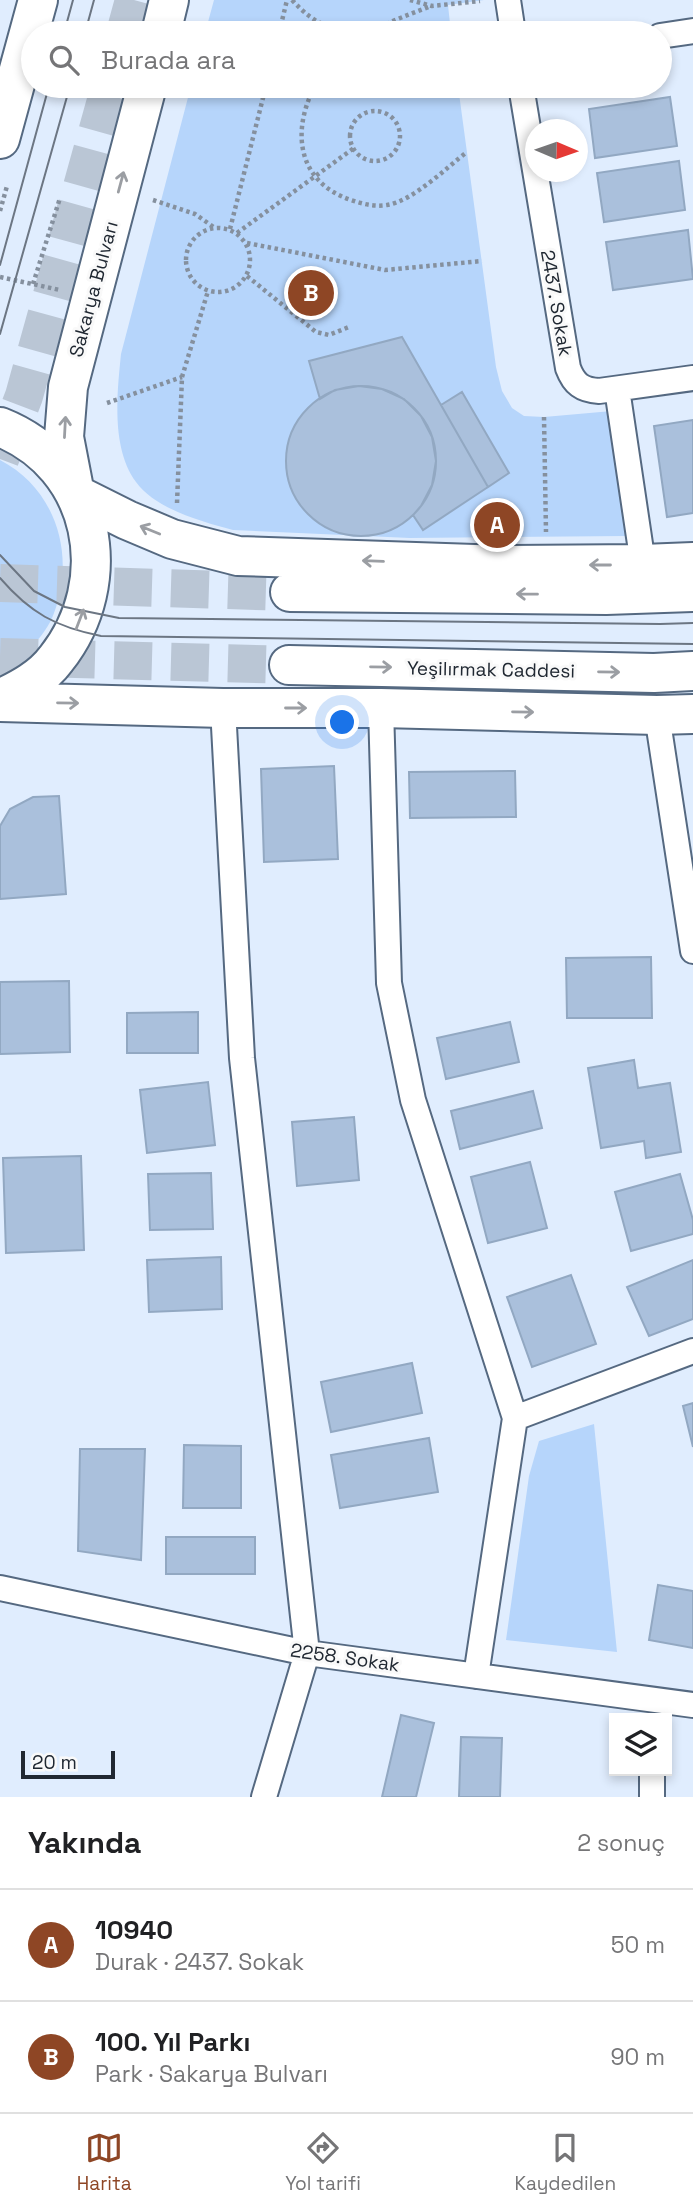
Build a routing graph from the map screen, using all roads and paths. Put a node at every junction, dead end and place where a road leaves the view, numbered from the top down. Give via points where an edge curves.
1 (38, 0) edge
2 (169, 0) edge
3 (289, 0) edge
4 (410, 0) edge
5 (484, 0) edge
6 (508, 0) edge
7 (432, 6) junction
8 (32, 21) edge
9 (164, 21) edge
10 (283, 21) edge
11 (314, 21) edge
12 (393, 21) edge
13 (511, 21) edge
14 (693, 31) edge
15 (672, 34) edge
16 (21, 62) edge
17 (144, 98) edge
18 (262, 98) edge
19 (311, 98) edge
20 (523, 98) edge
21 (0, 138) edge
22 (354, 148) junction
23 (467, 152) dead end
24 (315, 176) junction
25 (7, 186) dead end
26 (61, 198) dead end
27 (149, 199) dead end
28 (0, 211) edge
29 (215, 228) junction
30 (230, 229) junction
31 (237, 233) junction
32 (247, 243) junction
33 (482, 261) dead end
34 (247, 276) junction
35 (0, 277) edge
36 (33, 284) junction
37 (208, 291) junction
38 (91, 296) junction
39 (349, 327) dead end
40 (182, 377) junction
41 (693, 378) edge
42 (617, 389) junction
43 (107, 403) dead end
44 (544, 417) dead end
45 (0, 427) edge
46 (75, 495) junction
47 (176, 509) dead end
48 (546, 536) dead end
49 (693, 562) edge
50 (643, 564) junction
51 (290, 592) tunnel mouth
52 (693, 592) edge
53 (289, 665) tunnel mouth
54 (693, 671) edge
55 (0, 701) edge
56 (223, 708) junction
57 (381, 708) junction
58 (675, 714) edge
59 (693, 951) edge
60 (693, 1352) edge
61 (515, 1418) junction
62 (0, 1588) edge
63 (307, 1653) junction
64 (476, 1675) junction
65 (693, 1705) edge
66 (652, 1709) edge
67 (652, 1776) edge
68 (264, 1797) edge
69 (652, 1797) edge

1 - 8 main road
2 - 9 main road
3 - 10 path
3 - 11 path
4 - 7 path
5 - 7 path
6 - 13 street
7 - 12 path
14 - 15 street
16 - 21 main road
38 -> 17 main road, Sakarya Bulvarı
18 - 30 path
19 - 24 path via 300,140
20 - 42 street, 2437. Sokak via 568,368 577,385 589,390
22 - 22 path via 366,159 382,160 396,149 398,125 379,111 364,114 351,133
22 - 24 path
23 - 24 path via 415,192 388,205 345,198
24 - 31 path
25 - 28 path
26 - 36 path
27 - 29 path via 195,214
29 - 30 path
29 - 37 path via 193,240 186,259 192,279
30 - 31 path
31 - 32 path
32 - 33 path via 385,270
32 - 34 path
34 - 37 path via 230,290
34 - 39 path via 316,332 329,335
35 - 36 path
36 - 38 path
37 - 40 path
46 -> 38 main road, Sakarya Bulvarı via 64,437 68,387
40 - 43 path
40 - 47 path
41 - 42 street
42 - 50 street
44 - 48 path
45 - 46 main road via 18,434 51,461
50 -> 46 main road via 504,565 238,556 172,539
55 -> 46 main road via 28,685 55,661 84,611 92,572 89,532
49 - 50 main road
52 -> 51 main road
53 -> 54 main road, Yeşilırmak Caddesi
55 -> 56 main road
56 -> 57 main road
56 - 63 street via 242,1058
57 -> 58 main road
57 - 61 street via 389,982 413,1100
58 - 59 street
60 - 61 street
61 - 64 street
62 - 63 street, 2258. Sokak
63 - 64 street, 2258. Sokak
63 - 68 street
64 - 66 street, 2258. Sokak
65 - 66 street, 2258. Sokak
67 - 69 street

